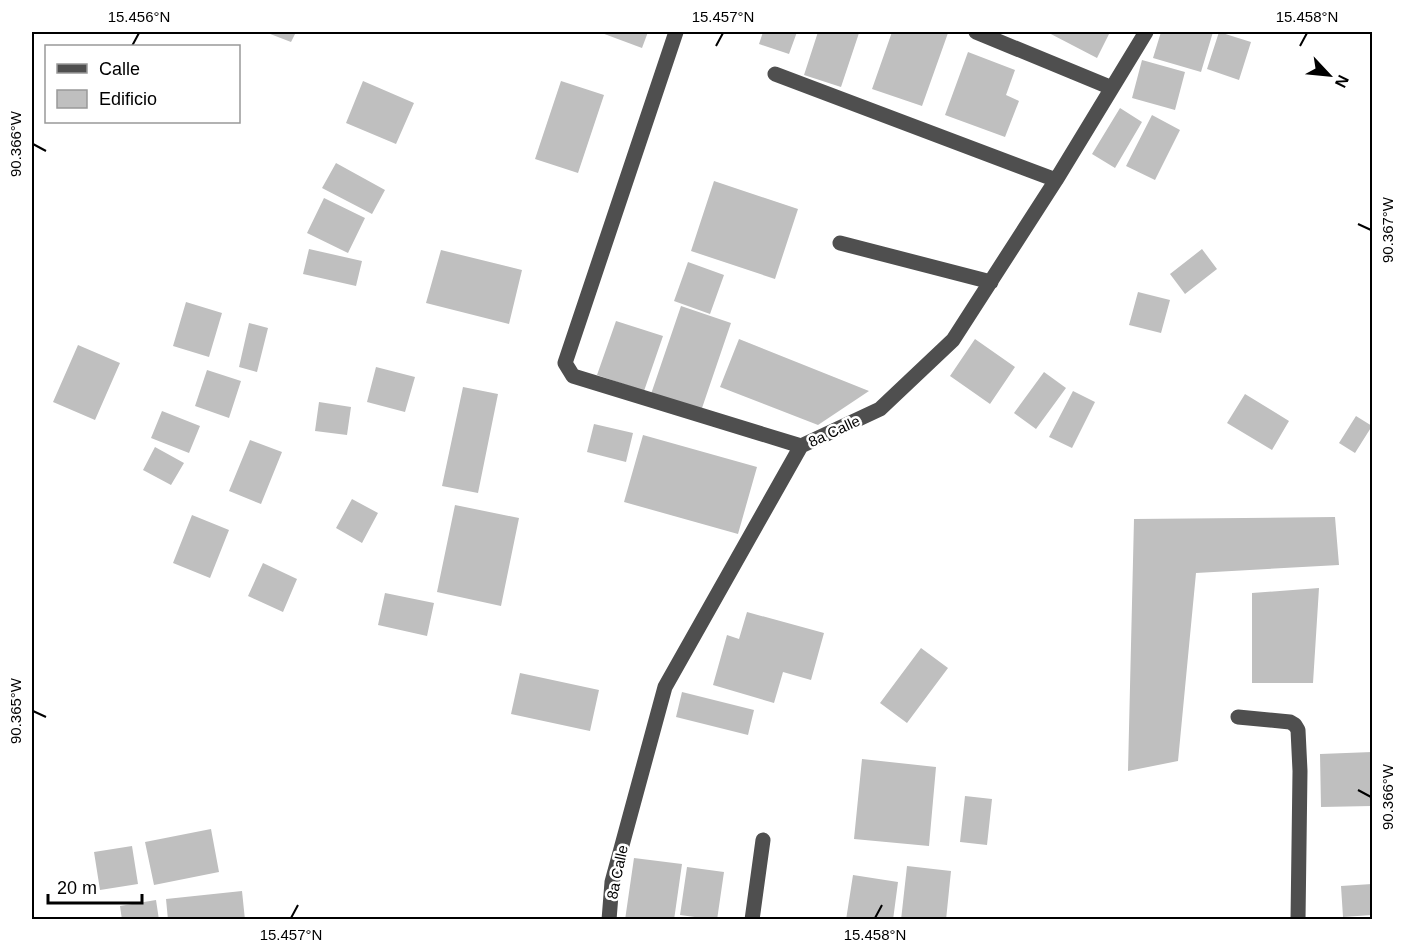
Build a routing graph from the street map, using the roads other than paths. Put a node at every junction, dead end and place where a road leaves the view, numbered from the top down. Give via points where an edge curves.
1 (676, 32) edge
2 (976, 32) edge
3 (1146, 32) edge
4 (775, 74) dead end
5 (1112, 88) junction
6 (1056, 180) junction
7 (840, 243) dead end
8 (991, 282) junction
9 (801, 446) junction
10 (1238, 717) dead end
11 (763, 840) dead end
12 (609, 920) edge
13 (752, 920) edge
14 (1298, 920) edge

1 - 9 street via 565,363 573,376
2 - 5 street
3 - 5 street, 8a Calle
4 - 6 street
5 - 6 street, 8a Calle
6 - 8 street, 8a Calle
7 - 8 street
8 - 9 street, 8a Calle via 953,340 880,409
9 - 12 street, 8a Calle via 665,687 612,882
10 - 14 street via 1290,722 1298,730
11 - 13 street

